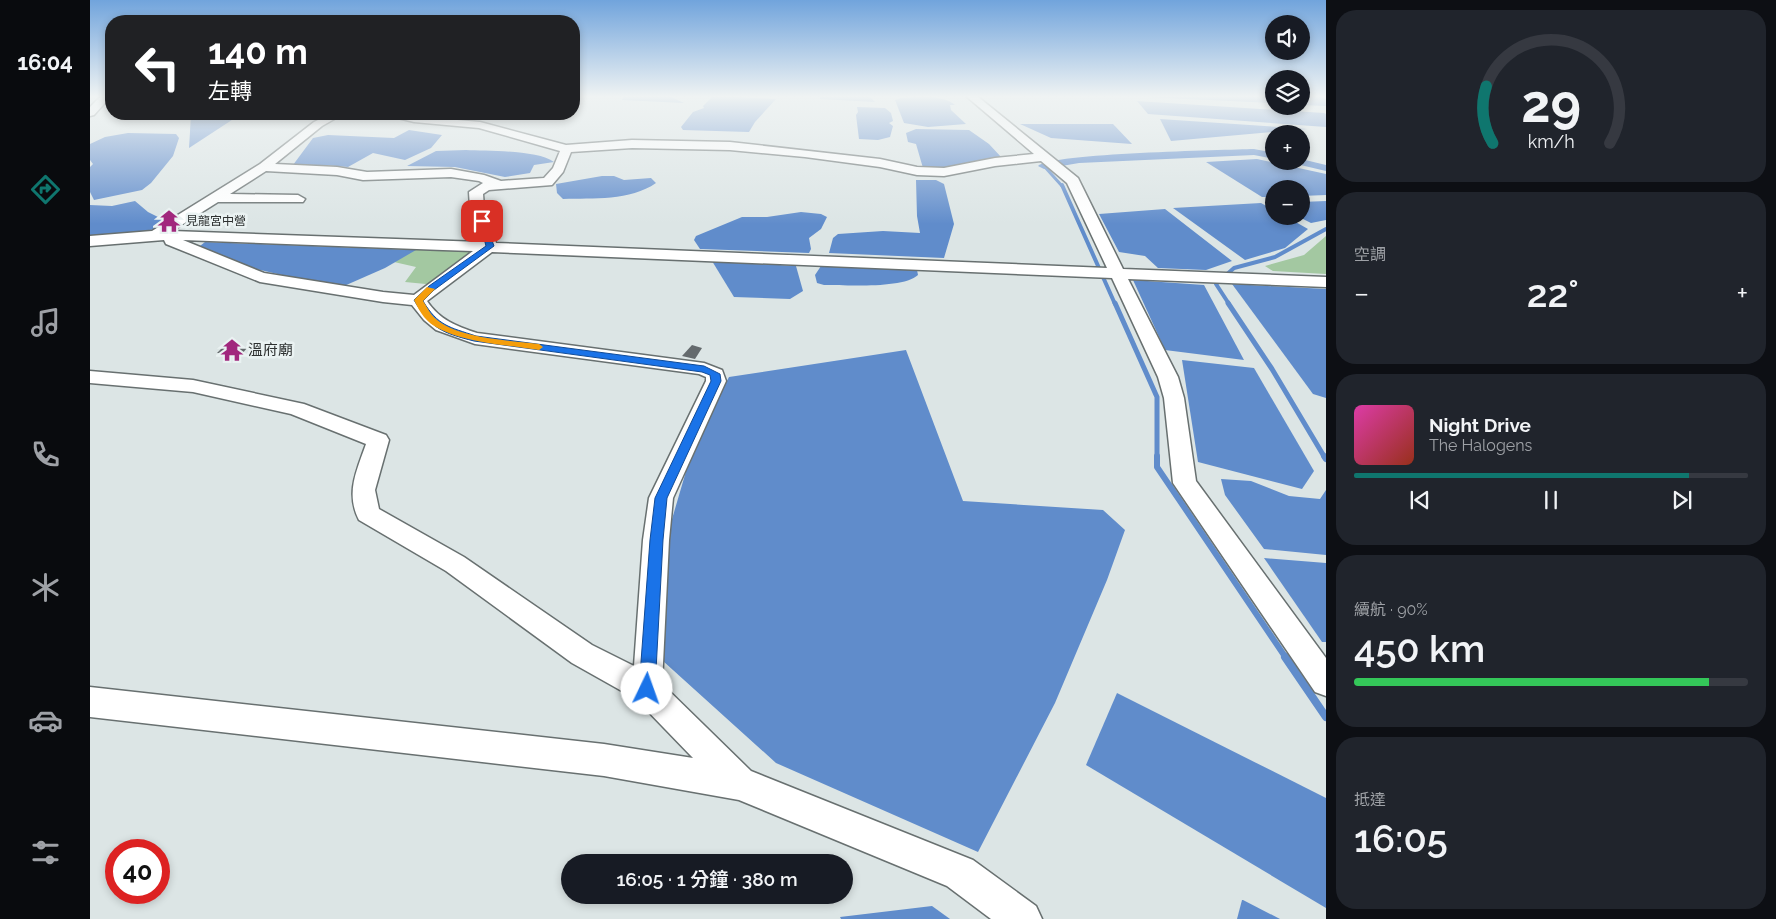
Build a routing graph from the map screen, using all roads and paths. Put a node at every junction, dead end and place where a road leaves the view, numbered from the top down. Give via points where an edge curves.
1 (299, 139) edge
2 (530, 139) edge
3 (1022, 139) edge
4 (566, 149) junction
5 (1043, 157) junction
6 (264, 167) junction
7 (499, 184) junction
8 (218, 198) junction
9 (298, 199) dead end
10 (156, 235) junction
11 (90, 241) edge
12 (490, 246) junction
13 (90, 250) edge
14 (1116, 273) junction
15 (1326, 282) edge
16 (418, 300) junction
17 (90, 377) edge
18 (1326, 682) edge
19 (647, 689) junction
20 (90, 702) edge
21 (739, 783) junction
22 (1023, 919) edge

1 - 6 street
2 - 4 street
3 - 5 street
4 - 5 street via 632,144 730,146 944,172
4 - 7 street via 552,179 547,182
5 - 14 street via 1073,181
6 - 7 street via 389,177 472,175
6 - 8 street
7 - 12 street via 476,192 477,208
8 - 9 street
8 - 10 street
10 - 11 street
10 - 12 street
10 - 13 street
10 - 16 street via 260,277
12 - 14 street
12 - 16 street
14 - 15 street
14 - 18 street via 1168,377 1174,398 1185,483
16 - 19 street via 428,317 444,328 474,338 704,369 715,374 716,381 661,498
17 - 19 street via 193,386 297,409 378,440 363,490 368,514 455,564 582,654
19 - 21 street
20 - 21 street via 604,760
21 - 22 street via 960,873

